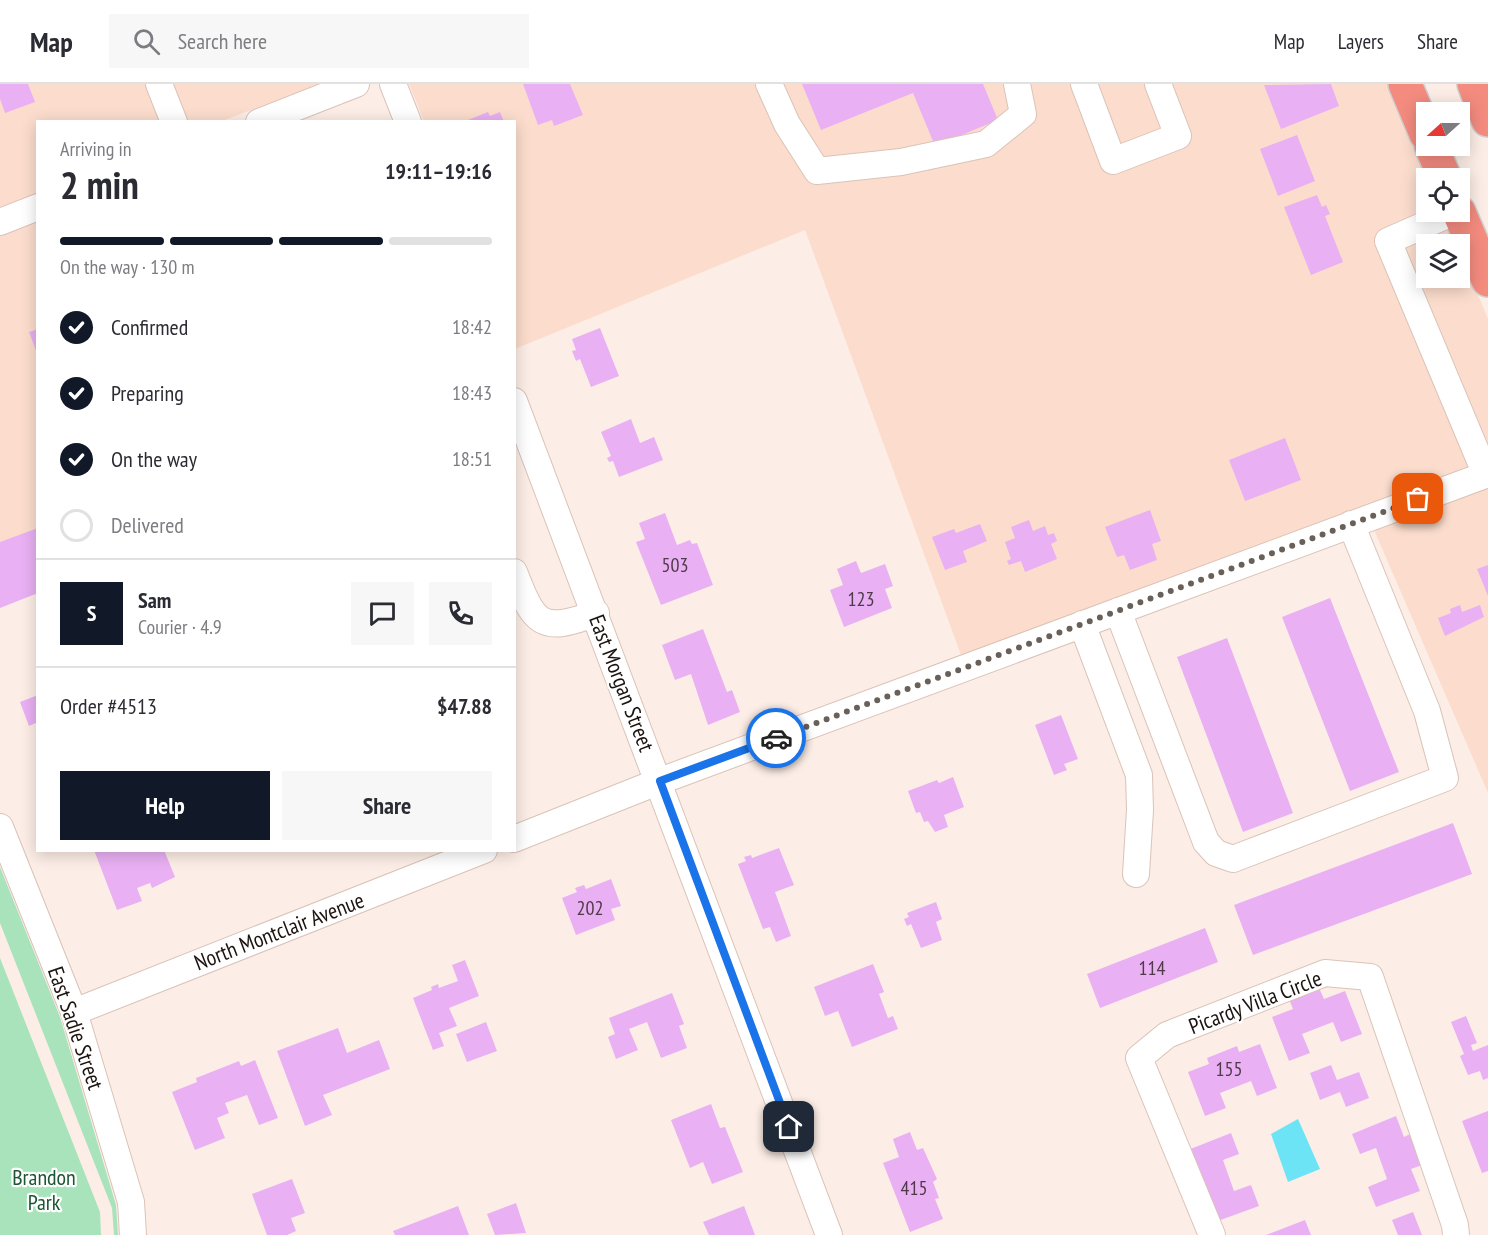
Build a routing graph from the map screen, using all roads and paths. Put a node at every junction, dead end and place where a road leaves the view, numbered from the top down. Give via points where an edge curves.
1 (159, 84) edge
2 (356, 84) edge
3 (393, 84) edge
4 (769, 84) edge
5 (1017, 84) edge
6 (1084, 84) edge
7 (1158, 84) edge
8 (1405, 84) edge
9 (1416, 110) edge
10 (173, 120) edge
11 (264, 120) edge
12 (407, 120) edge
13 (36, 208) edge
14 (0, 222) edge
15 (1431, 222) edge
16 (1463, 222) edge
17 (1488, 280) edge
18 (516, 406) edge
19 (1487, 474) edge
20 (1351, 524) junction
21 (516, 577) edge
22 (1118, 611) junction
23 (596, 613) junction
24 (1082, 624) junction
25 (660, 781) junction
26 (0, 827) edge
27 (516, 837) edge
28 (479, 852) edge
29 (1136, 874) dead end
30 (74, 1012) junction
31 (133, 1235) edge
32 (829, 1235) edge
33 (1212, 1235) edge
34 (1456, 1235) edge

1 - 10 street
2 - 11 street
3 - 12 street
4 - 5 street via 787,124 817,171 901,162 986,144 1023,114
6 - 7 street via 1113,161 1178,136
8 - 9 highway
13 - 14 street
15 - 19 street via 1388,241
16 - 17 highway
18 - 23 street, East Morgan Street
19 - 20 street
20 - 22 street
20 - 22 street via 1427,711 1444,778 1233,859 1216,853 1206,842
21 - 23 street via 529,610 548,624 568,624
22 - 24 street
23 - 25 street, East Morgan Street
24 - 25 street
24 - 29 street via 1139,776
25 - 27 street
25 - 32 street, East Morgan Street
26 - 30 street, East Sadie Street
28 - 30 street, North Montclair Avenue
30 - 31 street, East Sadie Street via 131,1202
33 - 34 street, Picardy Villa Circle via 1139,1058 1167,1035 1325,973 1370,977

